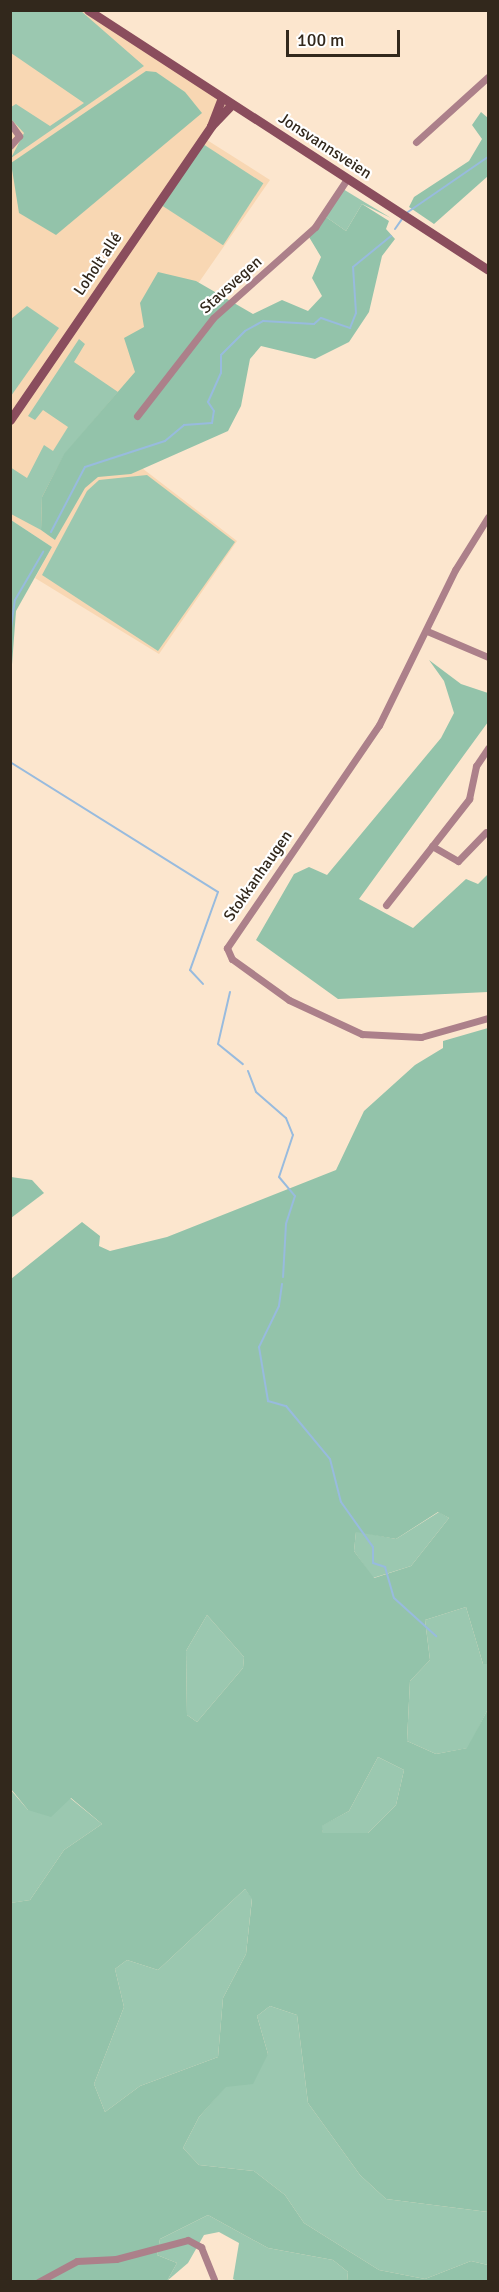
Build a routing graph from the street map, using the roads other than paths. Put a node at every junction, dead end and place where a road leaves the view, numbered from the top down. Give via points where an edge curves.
1 (88, 10) edge
2 (99, 10) edge
3 (146, 47) junction
4 (489, 77) edge
5 (222, 98) junction
6 (232, 104) junction
7 (10, 123) edge
8 (211, 126) junction
9 (416, 142) dead end
10 (10, 146) edge
11 (347, 179) junction
12 (489, 270) edge
13 (137, 416) dead end
14 (10, 420) edge
15 (489, 517) edge
16 (427, 631) junction
17 (489, 657) edge
18 (489, 748) edge
19 (486, 832) dead end
20 (432, 846) junction
21 (387, 905) dead end
22 (489, 1018) edge
23 (214, 2280) edge
24 (38, 2282) edge

1 - 3 main road, Jonsvannsveien
2 - 3 main road, Jonsvannsveien
3 - 5 main road, Jonsvannsveien
4 - 9 street
5 - 6 main road, Jonsvannsveien
5 - 8 main road, Loholt allé
6 - 8 main road, Loholt allé
6 - 11 main road, Jonsvannsveien
7 - 10 street via 19,136
8 - 14 main road, Loholt allé
11 - 12 main road, Jonsvannsveien
11 - 13 street, Stavsvegen via 315,227 195,338
15 - 16 street, Stokkanhaugen via 455,570
16 - 17 street
16 - 22 street, Stokkanhaugen via 379,725 245,916 227,951 304,1010 362,1034 421,1037
18 - 20 street via 476,766 469,799
19 - 20 street via 458,861
20 - 21 street
23 - 24 street via 201,2247 188,2240 116,2259 77,2261

